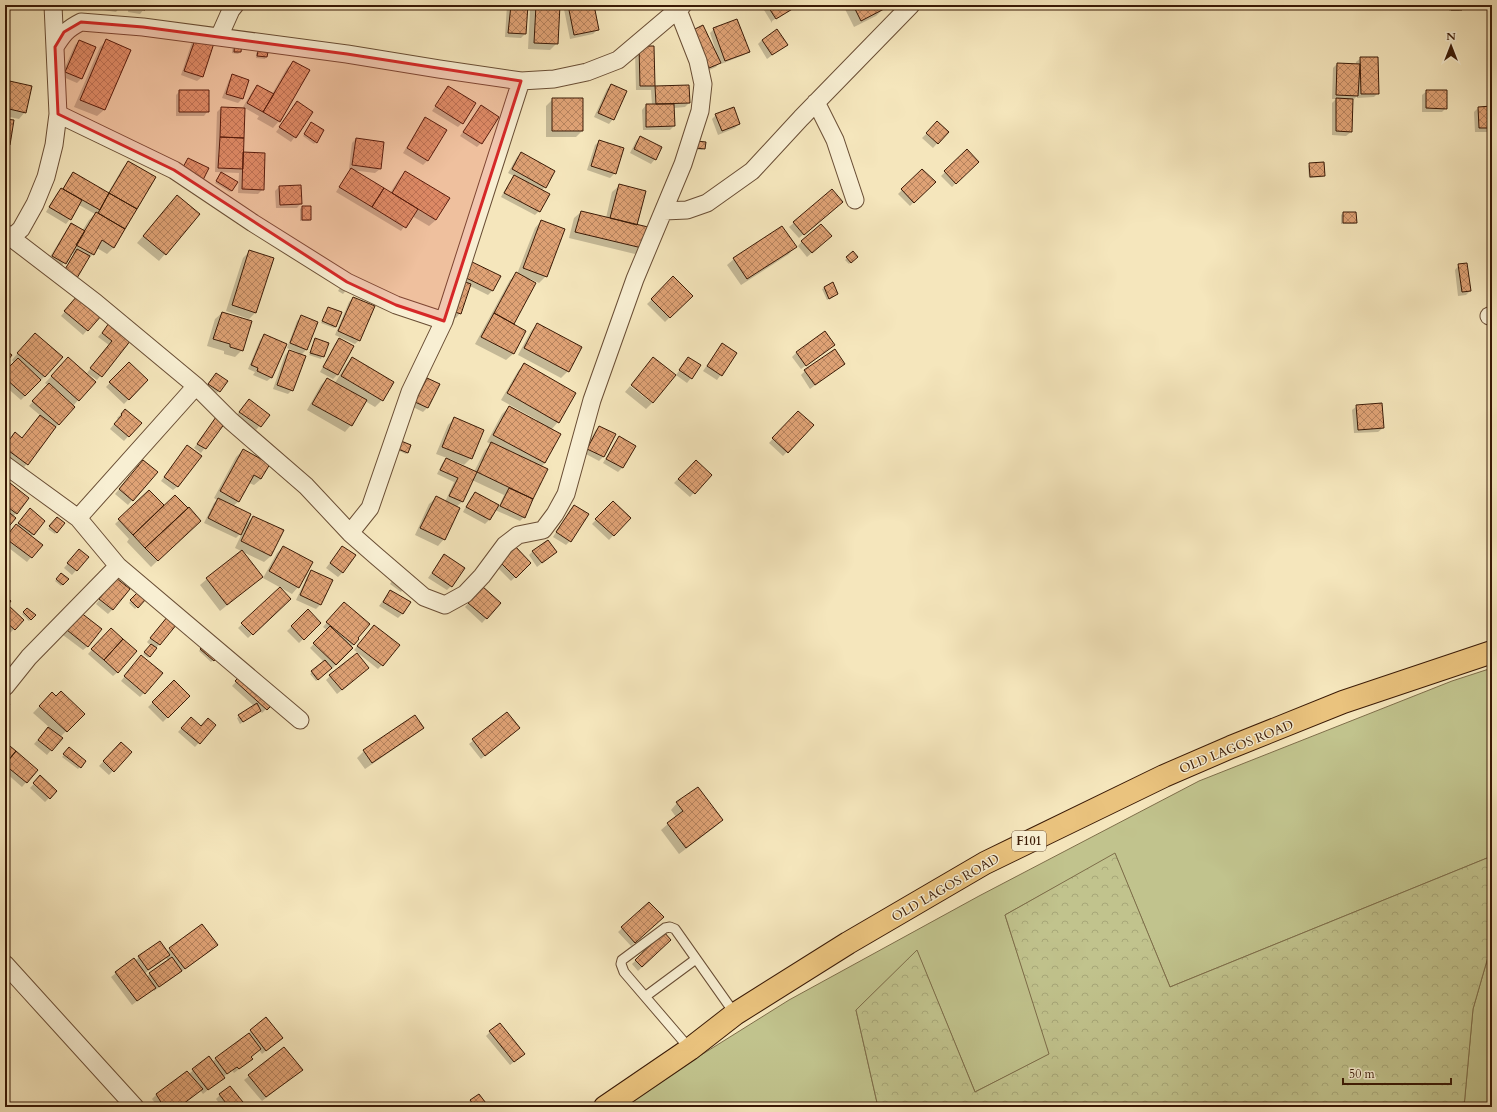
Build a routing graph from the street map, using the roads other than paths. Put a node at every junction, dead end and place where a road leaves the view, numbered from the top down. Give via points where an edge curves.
1 (53, 5) edge
2 (235, 5) edge
3 (911, 5) edge
4 (680, 7) edge
5 (219, 37) junction
6 (55, 47) junction
7 (520, 81) junction
8 (816, 102) junction
9 (58, 114) junction
10 (855, 200) dead end
11 (664, 211) junction
12 (8, 236) edge
13 (444, 321) junction
14 (196, 386) junction
15 (5, 465) edge
16 (78, 518) junction
17 (350, 533) junction
18 (118, 566) junction
19 (1492, 652) edge
20 (5, 687) edge
21 (300, 720) dead end
22 (696, 959) junction
23 (5, 964) edge
24 (646, 996) junction
25 (735, 1014) junction
26 (690, 1049) junction
27 (135, 1107) edge
28 (605, 1107) edge

1 - 6 street
2 - 5 street
3 - 8 street
4 - 7 street via 618,60 587,72 554,79
4 - 11 street via 703,84 700,111
5 - 6 street via 81,22 64,32
5 - 7 street
6 - 9 street
7 - 13 street
8 - 10 street via 835,140
8 - 11 street via 752,172 707,203 687,210
9 - 12 street via 46,177 35,204 21,229
9 - 13 street via 174,170 347,282 396,305
11 - 17 street via 635,279 592,400 566,494 543,530 518,534 505,545 465,594 445,605 424,596
12 - 14 street via 95,302
13 - 17 street via 410,392 370,508
14 - 16 street
14 - 17 street via 231,421 306,486
15 - 16 street
16 - 18 street
18 - 20 street via 29,657
18 - 21 street
19 - 25 main road, OLD LAGOS ROAD / F101 via 1343,702 1177,770 1100,806 985,863 848,943
22 - 24 lane
22 - 24 lane via 675,929 665,928 622,960 622,968
22 - 25 lane
23 - 27 street
24 - 26 lane
25 - 26 main road, OLD LAGOS ROAD / F101
26 - 28 main road, OLD LAGOS ROAD / F101

